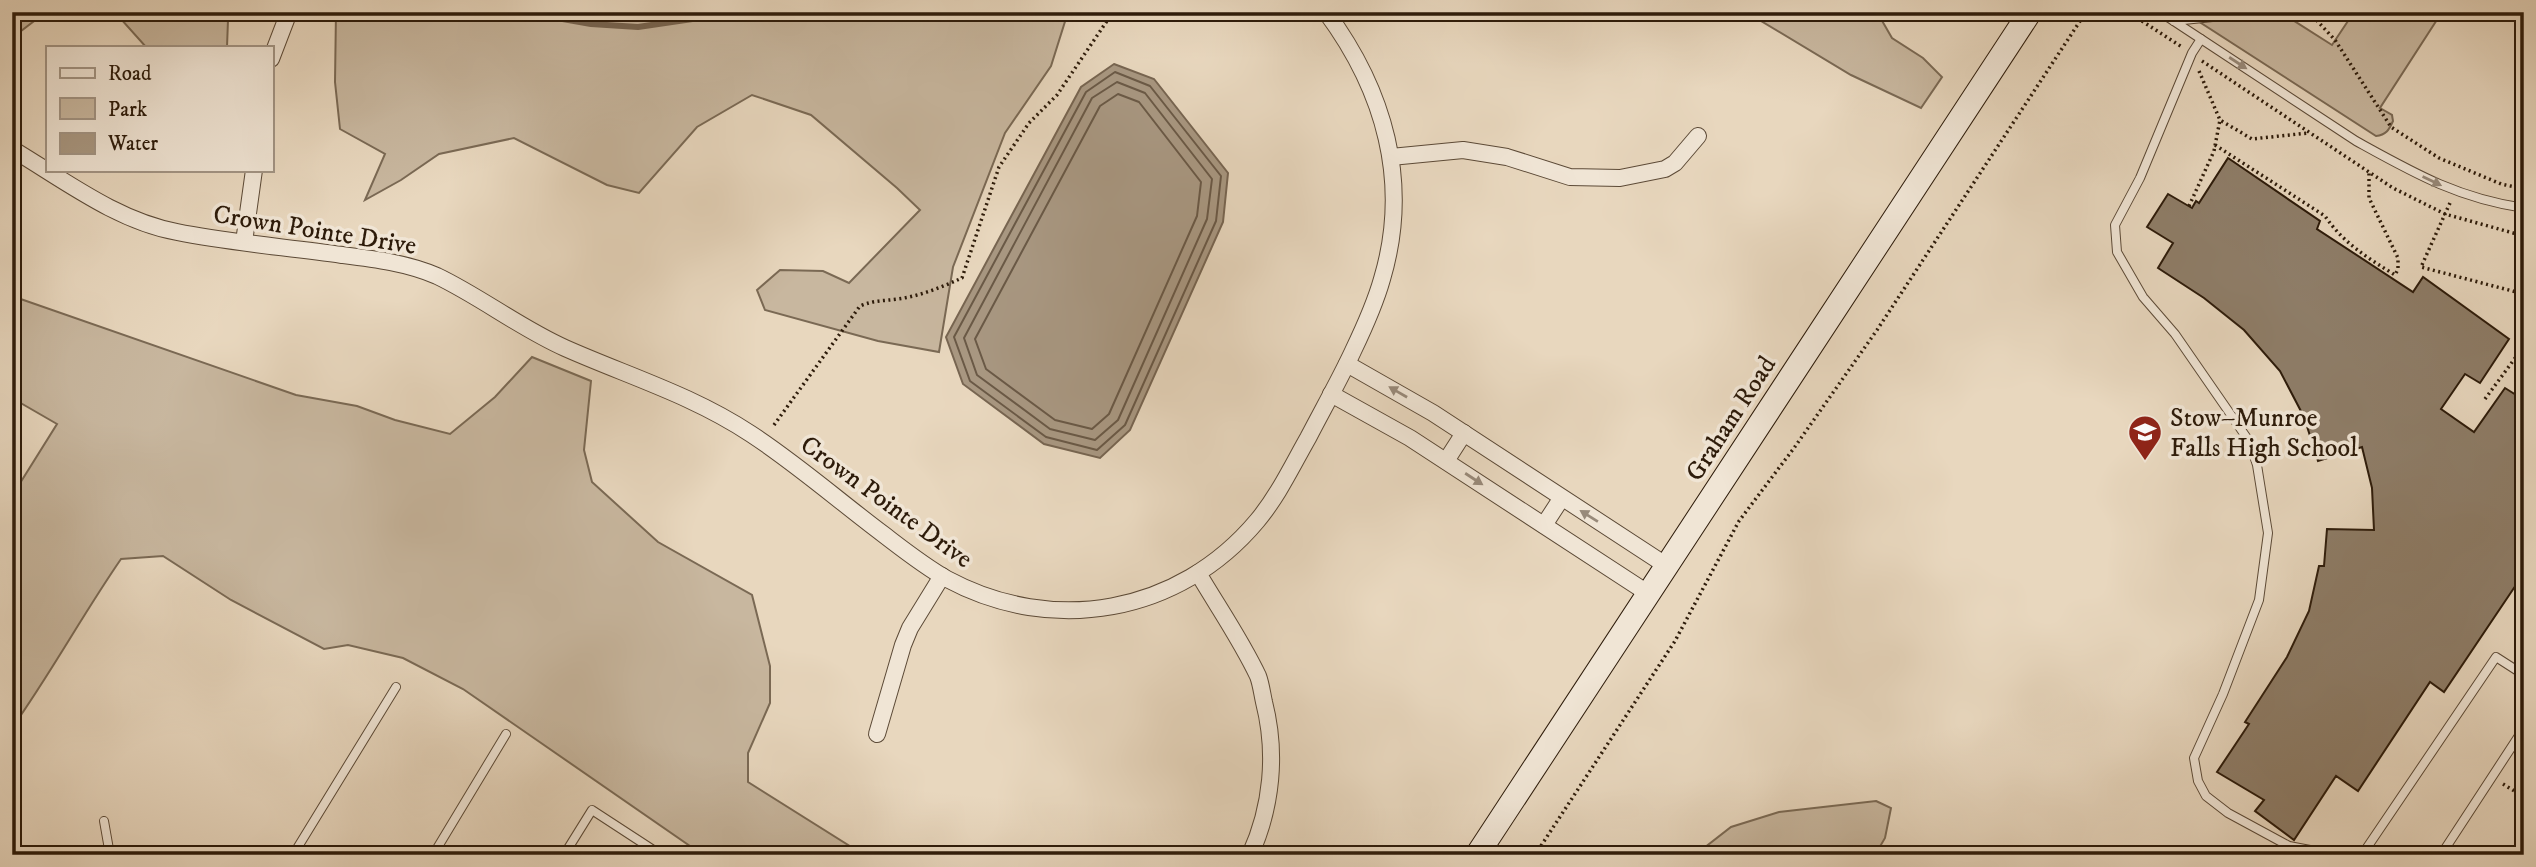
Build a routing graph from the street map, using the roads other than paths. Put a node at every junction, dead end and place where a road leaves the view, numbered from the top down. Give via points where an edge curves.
1 (289, 12) edge
2 (1326, 12) edge
3 (2029, 12) edge
4 (2160, 12) edge
5 (2232, 12) edge
6 (2174, 21) junction
7 (2201, 39) junction
8 (273, 54) edge
9 (1698, 136) dead end
10 (12, 149) edge
11 (1391, 157) junction
12 (46, 169) edge
13 (51, 172) edge
14 (254, 172) edge
15 (2524, 208) edge
16 (244, 242) junction
17 (1347, 364) junction
18 (1331, 394) junction
19 (1464, 433) junction
20 (1446, 461) junction
21 (1562, 499) junction
22 (1544, 525) junction
23 (1667, 566) junction
24 (1198, 573) junction
25 (942, 576) junction
26 (1648, 594) junction
27 (2524, 674) edge
28 (396, 687) dead end
29 (2524, 728) edge
30 (506, 734) dead end
31 (877, 734) dead end
32 (104, 821) dead end
33 (658, 853) edge
34 (110, 855) edge
35 (293, 855) edge
36 (433, 855) edge
37 (564, 855) edge
38 (1250, 855) edge
39 (1477, 855) edge
40 (2336, 855) edge
41 (2362, 855) edge
42 (2441, 855) edge

1 - 8 street
2 - 11 street, Crown Pointe Drive via 1376,97
3 - 23 main road, Graham Road
4 - 6 lane
5 - 6 lane
6 - 7 lane
7 -> 15 lane via 2356,141 2434,183
7 - 40 lane via 2115,225 2116,252 2143,296 2249,441 2268,533 2259,600 2194,758 2206,796 2228,813 2289,846
9 - 11 street via 1665,169 1620,178 1570,177 1507,157 1463,150
10 - 12 street, Crown Pointe Drive
11 - 17 street, Crown Pointe Drive via 1394,192 1387,258
13 - 16 street, Crown Pointe Drive via 127,217 174,232
14 - 16 street
16 - 25 street, Crown Pointe Drive via 383,261 432,274 542,338 716,412 757,437
17 - 18 street, Crown Pointe Drive
19 -> 17 street
18 - 20 street
18 - 24 street, Crown Pointe Drive via 1265,512 1241,539
19 - 20 street
19 - 21 street
20 -> 22 street
21 - 22 street
23 -> 21 street
22 - 26 street
23 - 26 main road, Graham Road
24 - 25 street, Crown Pointe Drive via 1123,604 1065,612 1006,603
24 - 38 street via 1259,677 1267,713 1269,795
25 - 31 street via 903,645
26 - 39 main road, Graham Road
27 - 41 lane via 2496,657
28 - 35 lane
29 - 42 lane
30 - 36 lane
32 - 34 lane
33 - 37 lane via 592,810

